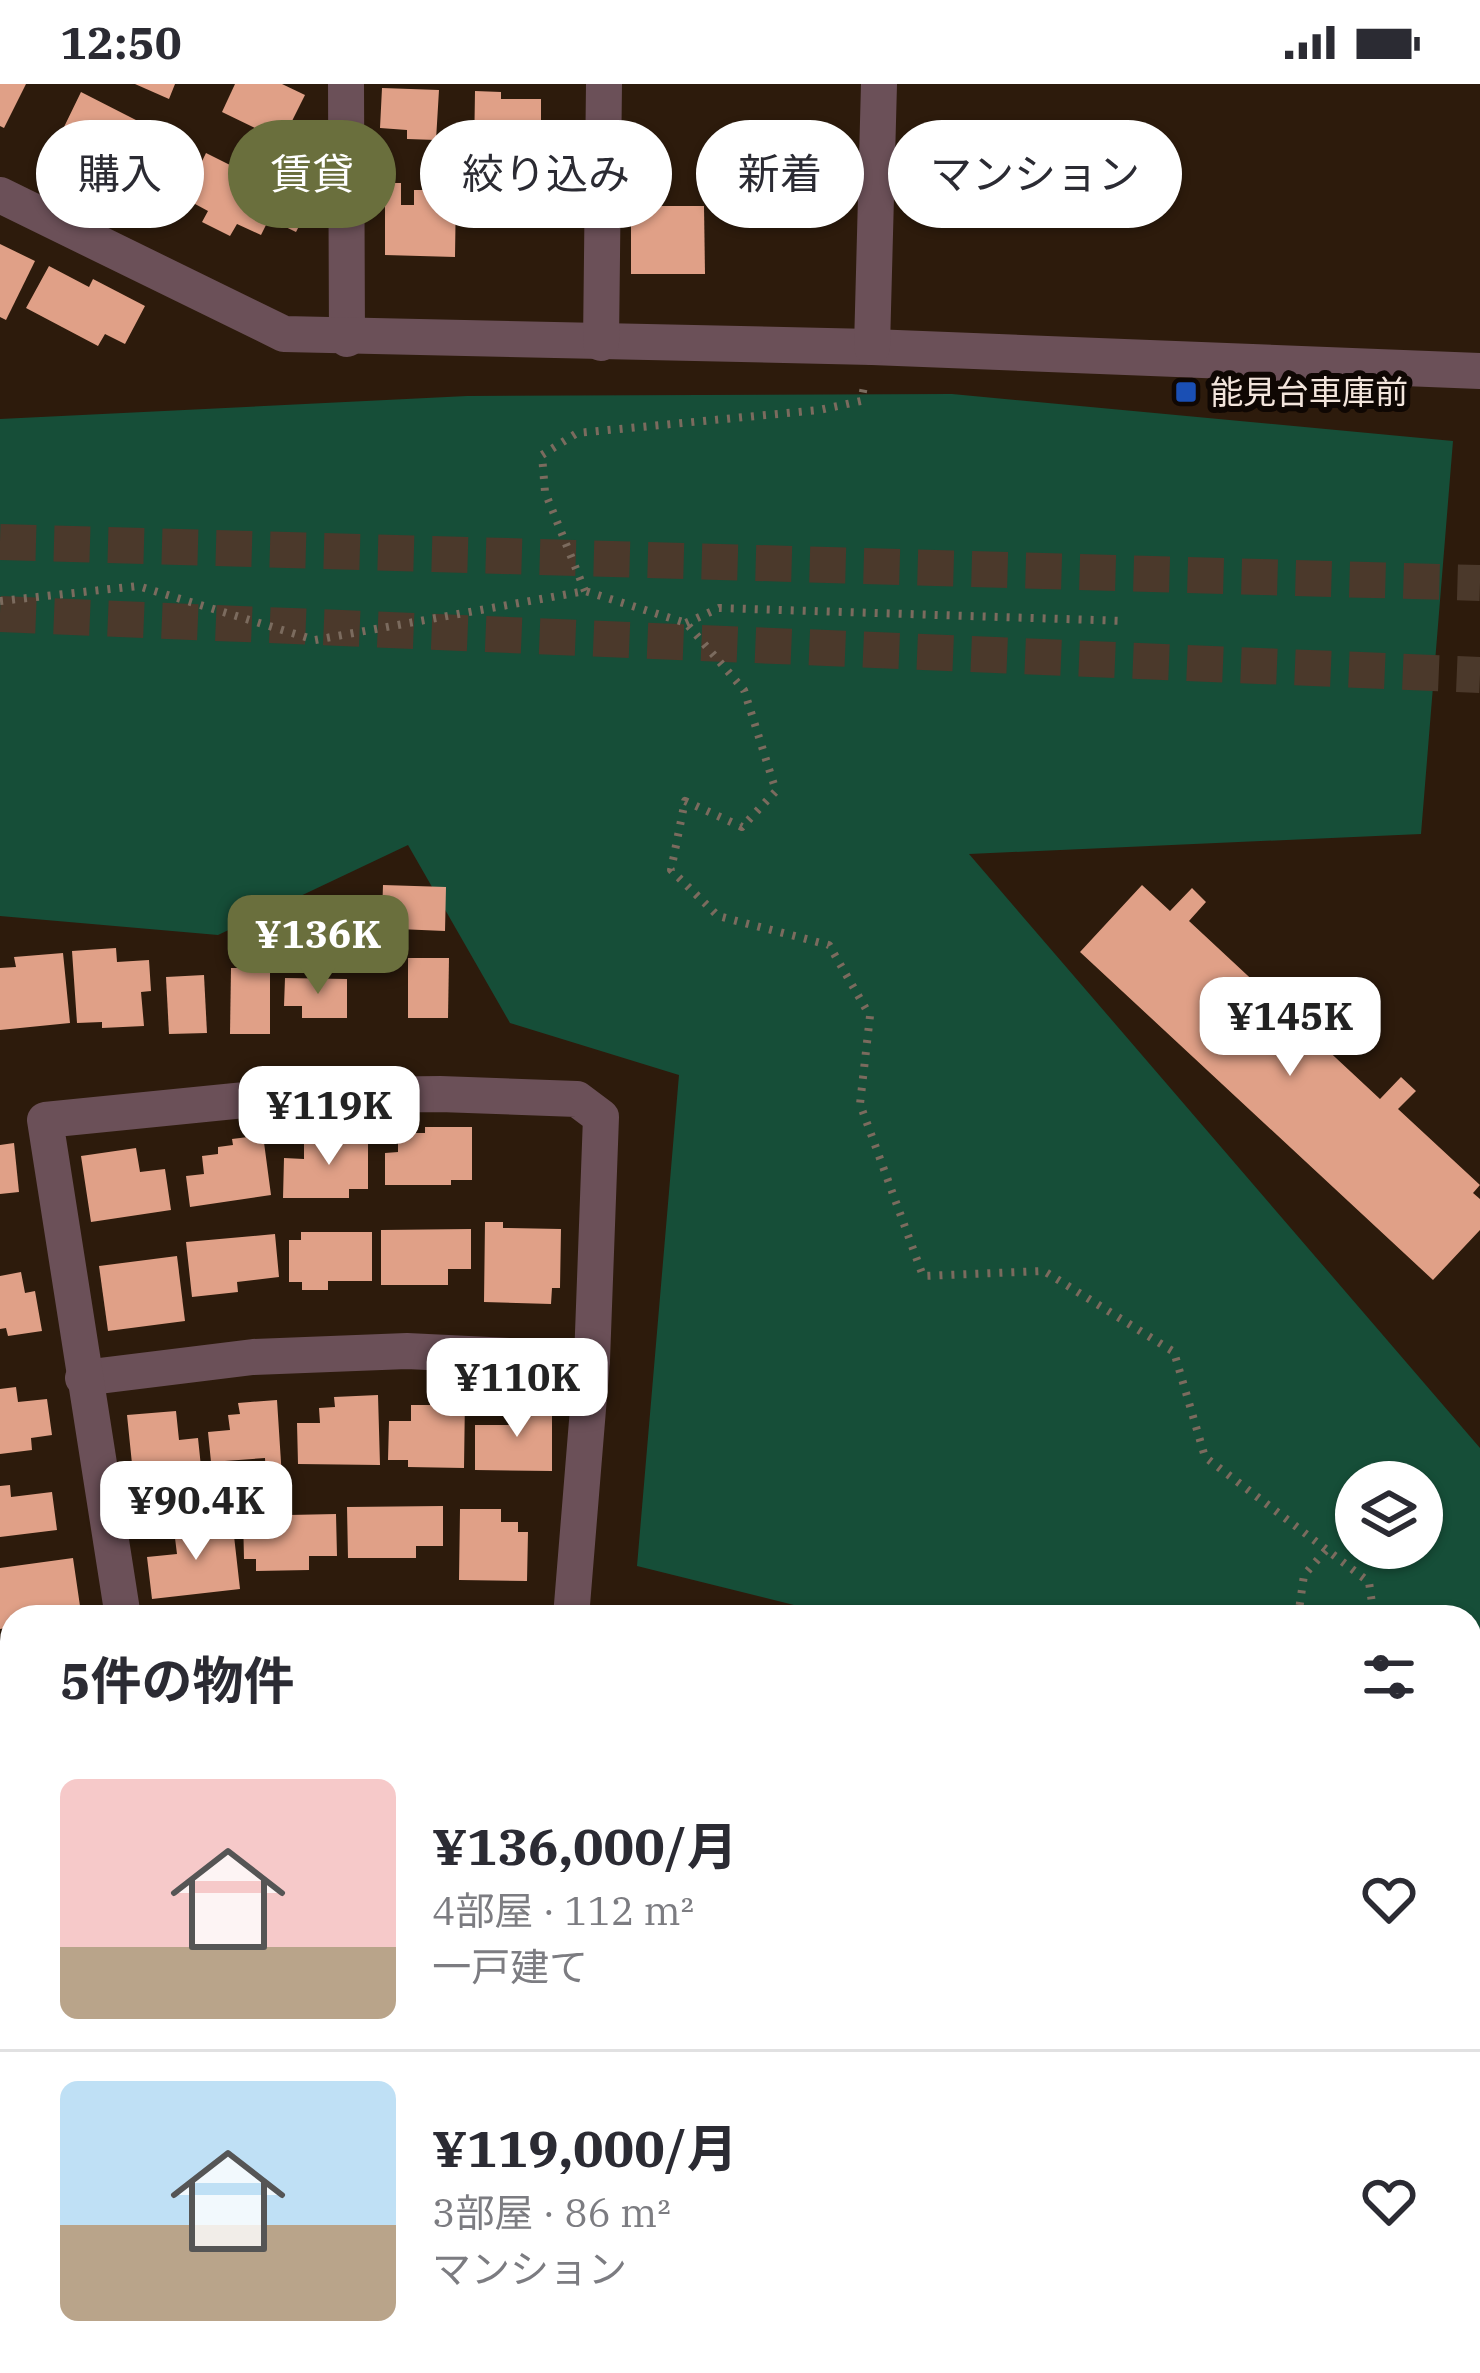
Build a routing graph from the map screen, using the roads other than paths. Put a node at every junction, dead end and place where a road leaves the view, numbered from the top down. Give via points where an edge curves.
1 (346, 84) edge
2 (604, 84) edge
3 (879, 84) edge
4 (0, 195) edge
5 (347, 339) junction
6 (601, 343) junction
7 (872, 347) junction
8 (1480, 371) edge
9 (592, 1360) junction
10 (83, 1378) junction
11 (121, 1605) edge
12 (573, 1605) edge

1 - 5 street
2 - 6 street
3 - 7 street
4 - 5 street via 284,334
5 - 6 street
6 - 7 street
7 - 8 street
9 - 10 street via 341,1353
9 - 10 street via 601,1117 577,1099 285,1096 45,1120
9 - 12 street
10 - 11 street

